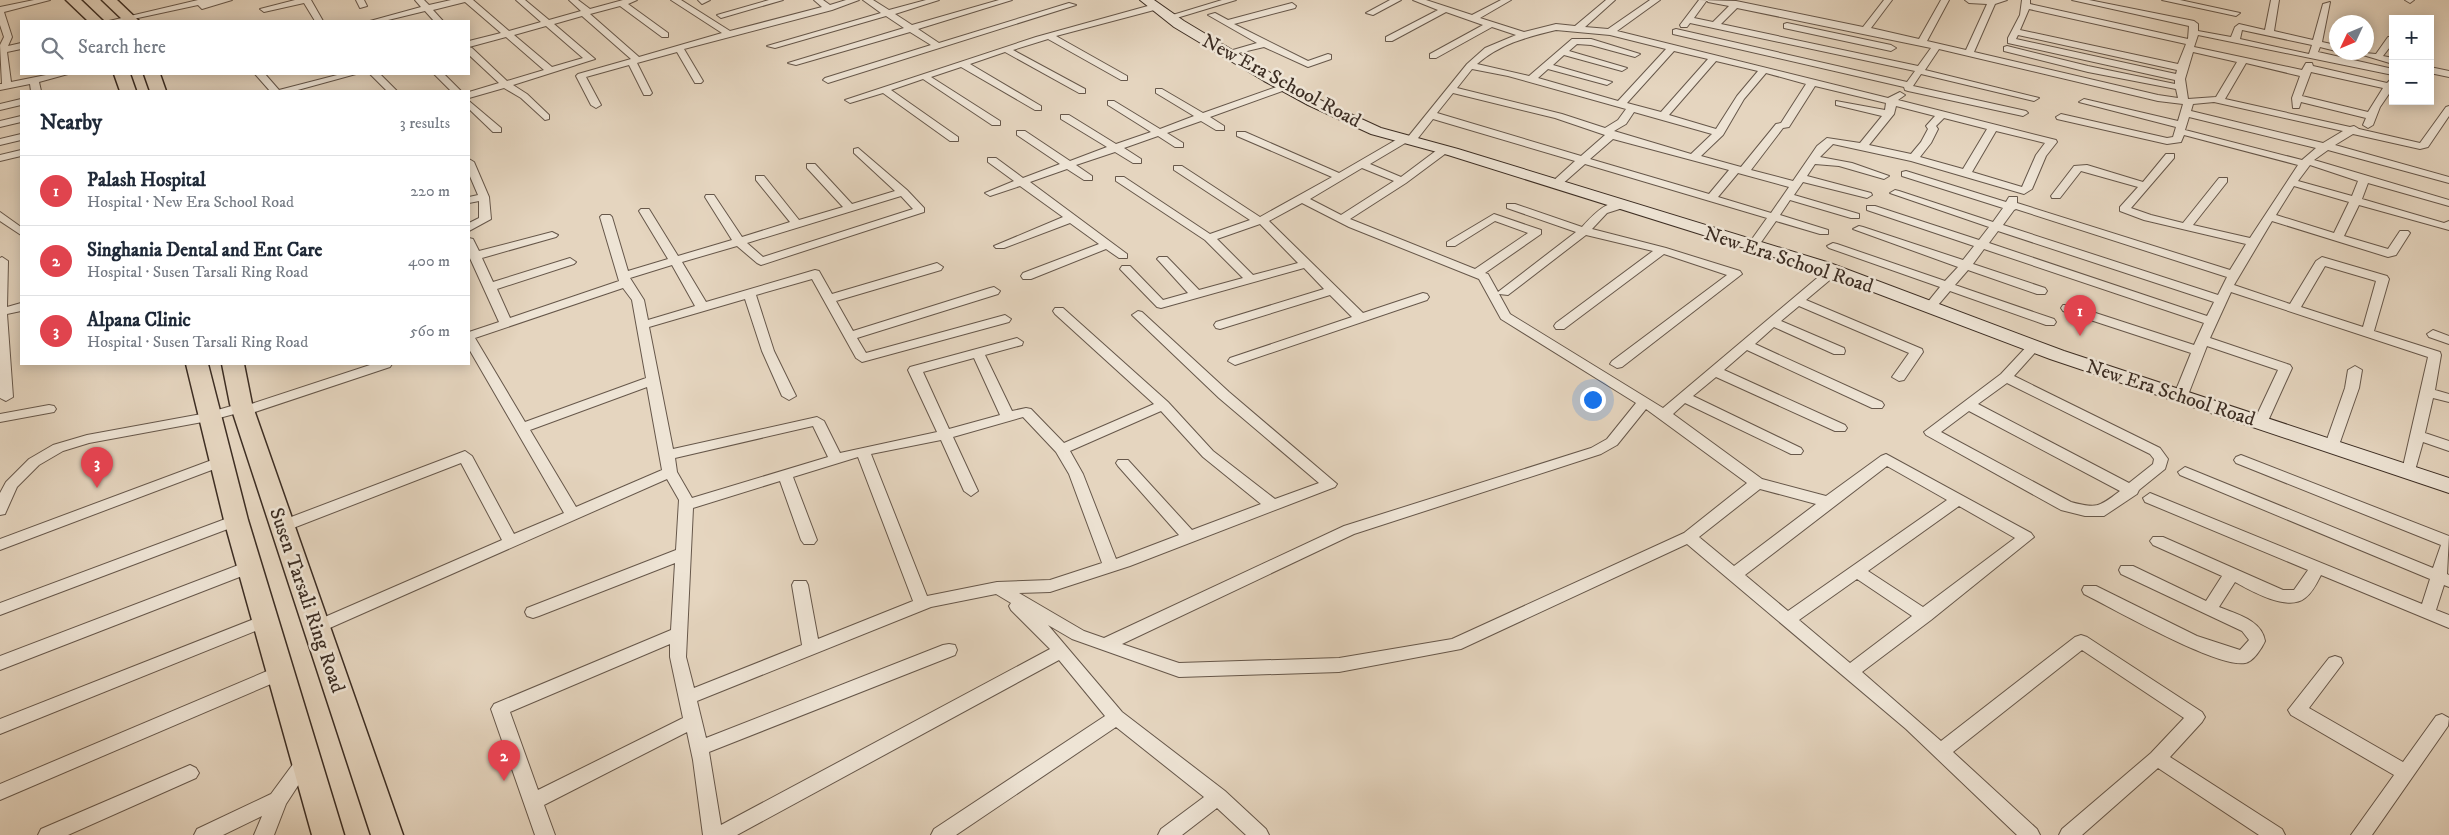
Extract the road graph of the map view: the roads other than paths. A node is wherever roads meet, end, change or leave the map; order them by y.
1 (46, 0) edge
2 (74, 0) edge
3 (109, 0) edge
4 (210, 0) edge
5 (228, 0) edge
6 (306, 0) edge
7 (419, 0) edge
8 (462, 0) edge
9 (468, 0) edge
10 (520, 0) edge
11 (573, 0) edge
12 (779, 0) edge
13 (818, 0) edge
14 (855, 0) edge
15 (867, 0) edge
16 (935, 0) edge
17 (1008, 0) edge
18 (1063, 0) edge
19 (1232, 0) edge
20 (1397, 0) edge
21 (1417, 0) edge
22 (1507, 0) edge
23 (1611, 0) edge
24 (1656, 0) edge
25 (1703, 0) edge
26 (1711, 0) edge
27 (1888, 0) edge
28 (1945, 0) edge
29 (1969, 0) edge
30 (2003, 0) edge
31 (2036, 0) edge
32 (2076, 0) edge
33 (2166, 0) edge
34 (2275, 0) edge
35 (626, 1) edge
36 (679, 1) edge
37 (1432, 2) edge
38 (1992, 2) junction
39 (1150, 4) edge
40 (1736, 4) junction
41 (2326, 4) dead end
42 (1072, 5) junction
43 (1292, 6) dead end
44 (2025, 7) edge
45 (829, 8) junction
46 (264, 9) dead end
47 (426, 9) junction
48 (378, 10) dead end
49 (1082, 10) dead end
50 (1446, 10) junction
51 (0, 12) edge
52 (586, 13) junction
53 (889, 13) junction
54 (1370, 13) dead end
55 (2236, 13) dead end
56 (1212, 15) dead end
57 (1796, 15) junction
58 (720, 16) dead end
59 (1170, 17) junction
60 (1473, 18) junction
61 (95, 20) edge
62 (131, 20) edge
63 (318, 20) edge
64 (386, 20) edge
65 (438, 20) edge
66 (1690, 20) junction
67 (547, 22) junction
68 (1227, 23) junction
69 (1491, 24) junction
70 (1715, 25) junction
71 (1787, 26) junction
72 (2, 27) edge
73 (2017, 28) junction
74 (913, 29) junction
75 (1577, 29) junction
76 (1866, 30) junction
77 (1610, 32) junction
78 (1676, 32) junction
79 (2269, 32) junction
80 (508, 33) junction
81 (729, 34) junction
82 (664, 35) dead end
83 (1524, 35) junction
84 (1051, 37) junction
85 (1776, 38) junction
86 (1389, 39) dead end
87 (2235, 40) junction
88 (20, 41) edge
89 (2192, 41) junction
90 (1921, 42) junction
91 (2389, 42) edge
92 (2317, 43) junction
93 (470, 44) edge
94 (1265, 44) junction
95 (2009, 45) junction
96 (20, 46) edge
97 (772, 46) dead end
98 (938, 46) junction
99 (1937, 46) junction
100 (2329, 46) edge
101 (2, 48) edge
102 (679, 48) junction
103 (1668, 48) junction
104 (1891, 48) dead end
105 (1007, 50) junction
106 (470, 51) edge
107 (1562, 52) junction
108 (1765, 52) junction
109 (1229, 54) junction
110 (1635, 54) dead end
111 (1969, 54) junction
112 (2313, 55) junction
113 (1434, 56) dead end
114 (2374, 56) edge
115 (1328, 57) dead end
116 (2378, 57) junction
117 (1714, 59) junction
118 (2243, 60) junction
119 (2389, 60) edge
120 (635, 61) junction
121 (2001, 62) junction
122 (793, 63) dead end
123 (962, 63) junction
124 (2183, 64) junction
125 (2, 66) edge
126 (1470, 66) junction
127 (1546, 66) junction
128 (1622, 68) dead end
129 (1750, 68) junction
130 (1920, 70) junction
131 (551, 71) junction
132 (1763, 71) junction
133 (2307, 71) junction
134 (2389, 71) edge
135 (2434, 71) edge
136 (2449, 74) edge
137 (58, 75) edge
138 (122, 75) edge
139 (152, 75) edge
140 (261, 75) edge
141 (341, 75) edge
142 (376, 75) edge
143 (440, 75) edge
144 (924, 76) junction
145 (320, 77) edge
146 (1124, 78) dead end
147 (1531, 79) junction
148 (34, 80) junction
149 (698, 80) dead end
150 (828, 80) dead end
151 (1608, 82) dead end
152 (1812, 82) junction
153 (2179, 83) junction
154 (2389, 83) edge
155 (505, 84) junction
156 (4, 86) edge
157 (1909, 86) junction
158 (2389, 86) edge
159 (1286, 87) junction
160 (36, 90) edge
161 (128, 90) edge
162 (158, 90) edge
163 (275, 90) edge
164 (285, 90) edge
165 (331, 90) edge
166 (391, 90) edge
167 (455, 90) edge
168 (884, 90) junction
169 (1452, 90) junction
170 (1082, 91) dead end
171 (1159, 91) dead end
172 (648, 93) dead end
173 (470, 95) edge
174 (2034, 98) dead end
175 (2297, 98) junction
176 (850, 100) dead end
177 (1892, 100) junction
178 (2219, 100) junction
179 (2186, 101) junction
180 (20, 102) edge
181 (2084, 102) dead end
182 (1110, 103) dead end
183 (1839, 103) dead end
184 (470, 105) edge
185 (596, 105) dead end
186 (1620, 105) junction
187 (0, 107) edge
188 (1038, 108) dead end
189 (1632, 108) junction
190 (2449, 109) edge
191 (1943, 113) junction
192 (2024, 113) dead end
193 (2185, 113) junction
194 (1889, 114) junction
195 (1432, 115) junction
196 (1663, 116) junction
197 (2371, 116) junction
198 (545, 117) dead end
199 (1065, 117) dead end
200 (1202, 117) junction
201 (2061, 117) dead end
202 (2295, 117) junction
203 (20, 120) edge
204 (996, 123) dead end
205 (0, 124) edge
206 (1993, 127) junction
207 (1220, 128) dead end
208 (2180, 128) junction
209 (497, 130) dead end
210 (2359, 131) junction
211 (1021, 132) dead end
212 (1160, 132) junction
213 (1719, 133) junction
214 (1241, 134) dead end
215 (1608, 134) junction
216 (20, 137) edge
217 (954, 139) dead end
218 (1408, 139) junction
219 (0, 142) edge
220 (1179, 145) dead end
221 (1862, 147) junction
222 (2325, 147) junction
223 (1116, 148) junction
224 (1445, 149) junction
225 (858, 151) dead end
226 (20, 153) edge
227 (2170, 156) dead end
228 (1694, 157) junction
229 (0, 158) edge
230 (1913, 158) junction
231 (1582, 159) junction
232 (992, 160) dead end
233 (1137, 161) dead end
234 (1812, 161) junction
235 (2306, 163) junction
236 (470, 164) edge
237 (1361, 164) junction
238 (1068, 165) junction
239 (811, 166) dead end
240 (1178, 168) dead end
241 (1740, 170) junction
242 (1966, 173) junction
243 (1906, 174) dead end
244 (1884, 176) dead end
245 (1340, 177) junction
246 (760, 178) dead end
247 (1088, 178) dead end
248 (1120, 179) dead end
249 (2364, 179) junction
250 (2224, 180) dead end
251 (2449, 180) edge
252 (1021, 181) junction
253 (1402, 182) junction
254 (1798, 182) junction
255 (2291, 182) junction
256 (1556, 184) junction
257 (2145, 186) junction
258 (2017, 189) junction
259 (903, 192) junction
260 (990, 192) dead end
261 (1895, 193) dead end
262 (1867, 195) dead end
263 (710, 196) dead end
264 (1787, 196) junction
265 (2056, 196) dead end
266 (484, 197) junction
267 (1711, 198) junction
268 (1302, 199) junction
269 (470, 200) edge
270 (2356, 200) junction
271 (2449, 203) edge
272 (1622, 205) junction
273 (1511, 206) dead end
274 (2010, 207) junction
275 (850, 208) junction
276 (1871, 208) dead end
277 (645, 211) dead end
278 (0, 215) edge
279 (1855, 216) dead end
280 (2269, 216) junction
281 (606, 217) dead end
282 (1072, 218) junction
283 (1772, 218) junction
284 (1342, 219) junction
285 (1261, 220) junction
286 (796, 224) junction
287 (2449, 224) edge
288 (1996, 226) junction
289 (2186, 226) junction
290 (470, 227) edge
291 (1859, 230) dead end
292 (20, 231) edge
293 (1584, 231) junction
294 (1824, 232) dead end
295 (2404, 233) dead end
296 (552, 235) dead end
297 (1209, 238) junction
298 (2337, 238) junction
299 (739, 241) junction
300 (2253, 242) junction
301 (470, 244) edge
302 (1108, 244) junction
303 (1450, 244) dead end
304 (1982, 245) junction
305 (1000, 246) dead end
306 (1753, 246) junction
307 (1833, 246) dead end
308 (1662, 250) junction
309 (475, 256) junction
310 (1123, 256) dead end
311 (1164, 259) dead end
312 (2, 260) dead end
313 (674, 261) junction
314 (570, 262) dead end
315 (1306, 264) junction
316 (1965, 266) junction
317 (937, 267) dead end
318 (1126, 269) dead end
319 (1833, 271) junction
320 (1476, 274) junction
321 (2233, 275) junction
322 (1027, 276) dead end
323 (624, 279) junction
324 (1252, 280) junction
325 (489, 287) junction
326 (1946, 287) junction
327 (2227, 287) junction
328 (1332, 290) junction
329 (994, 291) dead end
330 (2041, 291) dead end
331 (1504, 292) dead end
332 (750, 294) junction
333 (1197, 295) junction
334 (1423, 297) dead end
335 (829, 299) junction
336 (2222, 300) junction
337 (1798, 301) junction
338 (20, 307) edge
339 (703, 308) junction
340 (1929, 308) junction
341 (2067, 308) dead end
342 (2294, 308) junction
343 (1059, 311) dead end
344 (1, 312) edge
345 (1138, 315) dead end
346 (1360, 318) junction
347 (1005, 319) dead end
348 (2211, 321) junction
349 (1773, 322) junction
350 (2050, 322) dead end
351 (506, 323) junction
352 (643, 325) junction
353 (1220, 325) dead end
354 (1560, 326) dead end
355 (2368, 332) junction
356 (2434, 334) dead end
357 (850, 336) junction
358 (470, 337) edge
359 (470, 339) edge
360 (2449, 340) edge
361 (1018, 342) dead end
362 (1747, 344) junction
363 (2201, 346) junction
364 (2034, 347) junction
365 (1839, 352) dead end
366 (978, 353) junction
367 (1235, 361) dead end
368 (1617, 364) dead end
369 (197, 365) edge
370 (232, 365) edge
371 (382, 365) edge
372 (2355, 370) dead end
373 (1715, 371) junction
374 (1899, 377) dead end
375 (2006, 378) junction
376 (654, 380) junction
377 (2428, 392) junction
378 (2182, 395) junction
379 (789, 396) dead end
380 (6, 397) dead end
381 (1684, 398) junction
382 (2449, 398) edge
383 (1644, 402) junction
384 (1163, 405) junction
385 (1876, 405) dead end
386 (1970, 405) junction
387 (49, 409) dead end
388 (243, 409) junction
389 (1664, 414) junction
390 (208, 417) junction
391 (1008, 417) junction
392 (0, 418) edge
393 (2261, 421) junction
394 (522, 428) junction
395 (1840, 428) dead end
396 (945, 435) junction
397 (2418, 436) junction
398 (2332, 445) junction
399 (2449, 446) edge
400 (1062, 449) junction
401 (863, 451) junction
402 (1796, 451) dead end
403 (667, 455) junction
404 (836, 459) junction
405 (2241, 460) dead end
406 (220, 462) junction
407 (1123, 463) dead end
408 (2409, 471) junction
409 (670, 472) junction
410 (2185, 472) dead end
411 (785, 474) junction
412 (1757, 483) junction
413 (2449, 486) edge
414 (5, 487) edge
415 (2132, 490) junction
416 (971, 491) dead end
417 (2150, 498) dead end
418 (1957, 500) junction
419 (1828, 502) junction
420 (686, 505) junction
421 (1272, 506) junction
422 (0, 510) edge
423 (573, 514) junction
424 (236, 520) junction
425 (283, 526) junction
426 (1689, 537) junction
427 (1189, 538) junction
428 (809, 540) dead end
429 (2158, 541) dead end
430 (511, 542) junction
431 (2449, 543) edge
432 (0, 545) edge
433 (684, 552) junction
434 (1111, 566) junction
435 (249, 567) junction
436 (2317, 568) junction
437 (2127, 570) dead end
438 (1858, 572) junction
439 (2232, 574) junction
440 (1734, 575) junction
441 (2443, 579) edge
442 (800, 585) dead end
443 (997, 588) junction
444 (2090, 590) dead end
445 (922, 604) junction
446 (2210, 608) junction
447 (0, 609) edge
448 (533, 612) dead end
449 (2427, 613) junction
450 (1925, 616) junction
451 (264, 620) junction
452 (1788, 620) junction
453 (2449, 622) edge
454 (317, 627) junction
455 (680, 633) junction
456 (1106, 644) junction
457 (811, 648) junction
458 (950, 650) dead end
459 (1061, 650) junction
460 (0, 663) edge
461 (2335, 663) dead end
462 (1850, 672) junction
463 (279, 673) junction
464 (688, 697) junction
465 (1116, 717) junction
466 (693, 721) junction
467 (2442, 721) dead end
468 (0, 726) edge
469 (699, 748) junction
470 (1941, 751) junction
471 (2157, 758) junction
472 (305, 761) junction
473 (2405, 772) junction
474 (190, 773) dead end
475 (0, 792) edge
476 (1218, 797) junction
477 (278, 800) junction
478 (533, 802) junction
479 (48, 835) edge
480 (204, 835) edge
481 (264, 835) edge
482 (328, 835) edge
483 (387, 835) edge
484 (545, 835) edge
485 (713, 835) edge
486 (720, 835) edge
487 (941, 835) edge
488 (1168, 835) edge
489 (1259, 835) edge
490 (2030, 835) edge
491 (2069, 835) edge
492 (2275, 835) edge
493 (2361, 835) edge

1 - 51 street
2 - 61 main road
3 - 62 main road
4 - 62 street
5 - 62 street
6 - 46 street
6 - 63 street
7 - 47 street
8 - 47 street
9 - 80 street
10 - 67 street
11 - 52 street
12 - 58 street
13 - 45 street
14 - 45 street
15 - 53 street
16 - 53 street
17 - 74 street
18 - 42 street
19 - 59 street
20 - 54 street
21 - 37 street
22 - 60 street
23 - 75 street
24 - 77 street
25 - 66 street
26 - 40 street
27 - 76 street
28 - 90 street
29 - 38 street
30 - 38 street
31 - 89 street
32 - 89 street
33 - 55 street
34 - 79 street
35 - 52 street
35 - 82 street
36 - 81 street
37 - 50 street
38 - 111 street
39 - 59 street, New Era School Road
39 - 84 street
40 - 57 street
40 - 70 street
41 - 92 street
42 - 49 street
42 - 98 street
43 - 68 street
44 - 73 street
44 - 89 street
45 - 81 street
47 - 64 street
47 - 65 street
48 - 64 street
50 - 60 street
50 - 86 street
51 - 72 street
52 - 67 street
52 - 120 street
53 - 74 street
53 - 97 street
56 - 68 street
57 - 71 street
57 - 76 street
59 - 109 street, New Era School Road
60 - 69 street
66 - 70 street
66 - 78 street
67 - 80 street
67 - 131 street
68 - 94 street
69 - 83 street
69 - 113 street
70 - 85 street
71 - 85 street
71 - 104 street
72 - 101 street
73 - 95 street
73 - 124 street
74 - 98 street
74 - 122 street
75 - 77 street
75 - 83 street
76 - 90 street
77 - 103 street
78 - 103 street
78 - 108 street
79 - 87 street
79 - 92 street
80 - 93 street
80 - 131 street
81 - 102 street
83 - 126 street
84 - 105 street
84 - 146 street
85 - 108 street
85 - 130 street
87 - 89 street
87 - 112 street
88 - 101 street
89 - 118 street
89 - 124 street
90 - 99 street
91 - 116 street
92 - 100 street
92 - 112 street
94 - 109 street
94 - 115 street
95 - 121 street
95 - 153 street
96 - 101 street
98 - 150 street
99 - 111 street
99 - 130 street
101 - 125 street
102 - 120 street
102 - 149 street
103 - 117 street
103 - 186 street
105 - 123 street
105 - 170 street
106 - 155 street
107 - 110 street
107 - 127 street
107 - 128 street
108 - 129 street
108 - 157 street
109 - 159 street, New Era School Road
111 - 121 street
112 - 133 street
112 - 134 street
114 - 116 street
116 - 119 street
117 - 129 street
117 - 196 street
118 - 133 street
118 - 178 street
120 - 172 street
120 - 185 street
121 - 179 street
123 - 144 street
123 - 188 street
124 - 153 street
125 - 156 street
126 - 147 street
126 - 169 street
127 - 147 street
127 - 151 street
129 - 132 street
130 - 157 street
130 - 174 street
131 - 155 street
132 - 152 street
132 - 213 street
133 - 154 street
133 - 175 street
135 - 136 street
137 - 148 street
138 - 161 main road
139 - 162 main road
140 - 163 street
141 - 145 street
142 - 166 street
143 - 167 street
144 - 168 street
144 - 204 street
145 - 164 street
145 - 165 street
147 - 186 street
148 - 156 street
148 - 160 street
152 - 177 street
152 - 241 street
153 - 179 street
155 - 173 street
155 - 198 street
157 - 177 street
157 - 192 street
158 - 197 street
159 - 200 street
159 - 218 street, New Era School Road
168 - 176 street
168 - 217 street
169 - 195 street
169 - 215 street
171 - 200 street
175 - 197 street
175 - 202 street
177 - 191 street
177 - 194 street
178 - 179 street
178 - 202 street
179 - 193 street
180 - 187 street
181 - 208 street
182 - 212 street
183 - 194 street
184 - 209 street
186 - 189 street
189 - 196 street
189 - 215 street
190 - 210 street
191 - 206 street
191 - 230 street
193 - 208 street
193 - 222 street
194 - 221 street
195 - 218 street
195 - 231 street
196 - 213 street
197 - 210 street
199 - 223 street
200 - 207 street
200 - 212 street
201 - 208 street
202 - 210 street
203 - 205 street
206 - 242 street
206 - 258 street
208 - 235 street
210 - 222 street
211 - 238 street
212 - 220 street
212 - 223 street
213 - 228 street
214 - 245 street
215 - 228 street
215 - 231 street
216 - 219 street
218 - 224 street, New Era School Road
218 - 237 street
221 - 230 street
221 - 234 street
222 - 235 street
222 - 251 street
223 - 233 street
223 - 238 street
224 - 253 street
224 - 256 street, New Era School Road
225 - 259 street
226 - 229 street
227 - 257 street
228 - 241 street
230 - 242 street
231 - 256 street
231 - 267 street
232 - 252 street
234 - 244 street
234 - 254 street
235 - 249 street
235 - 255 street
236 - 266 street
237 - 245 street
237 - 253 street
238 - 247 street
238 - 252 street
239 - 275 street
240 - 285 street
241 - 254 street
241 - 267 street
242 - 258 street
243 - 274 street
245 - 268 street
246 - 286 street
248 - 297 street
249 - 270 street
249 - 271 street
250 - 289 street
252 - 260 street
252 - 282 street
253 - 284 street
254 - 262 street
254 - 264 street
255 - 270 street
255 - 280 street
256 - 272 street, New Era School Road
257 - 265 street
257 - 289 street
258 - 274 street
259 - 275 street
259 - 299 street
261 - 288 street
263 - 299 street
264 - 279 street
264 - 283 street
266 - 269 street
266 - 290 street
267 - 283 street
268 - 284 street
268 - 285 street
270 - 287 street
270 - 298 street
272 - 293 street
272 - 306 street, New Era School Road
273 - 293 street
274 - 288 street
274 - 321 street
275 - 286 street
276 - 304 street
277 - 313 street
278 - 292 street
280 - 298 street
280 - 300 street
281 - 323 street
282 - 302 street
282 - 305 street
283 - 294 street
283 - 306 street
284 - 320 street
285 - 297 street
285 - 315 street
286 - 299 street
288 - 304 street
288 - 336 street
289 - 300 street
291 - 316 street
293 - 308 street
293 - 331 street
295 - 298 street
296 - 309 street
297 - 324 street
299 - 313 street
300 - 321 street
301 - 309 street
302 - 310 street
302 - 322 street
303 - 320 street
304 - 316 street
304 - 348 street
306 - 319 street, New Era School Road
307 - 326 street
308 - 354 street
308 - 368 street
309 - 325 street
311 - 333 street
312 - 344 street
313 - 323 street
313 - 339 street
314 - 325 street
315 - 324 street
315 - 328 street
316 - 326 street
316 - 330 street
317 - 335 street
318 - 333 street
319 - 337 street
319 - 340 street, New Era School Road
320 - 383 street
321 - 327 street
323 - 351 street
323 - 352 street
324 - 333 street
325 - 351 street
326 - 340 street
326 - 350 street
327 - 336 street
327 - 342 street
328 - 346 street
328 - 353 street
329 - 357 street
332 - 335 street
332 - 339 street
332 - 379 street
334 - 346 street
335 - 357 street
336 - 348 street
337 - 349 street
337 - 374 street
338 - 344 street
339 - 352 street
340 - 364 street, New Era School Road
341 - 363 street
342 - 355 street
342 - 355 street
343 - 384 street
344 - 380 street
345 - 421 street
346 - 367 street
347 - 357 street
348 - 363 street
349 - 362 street
349 - 365 street
351 - 358 street
352 - 376 street
355 - 377 street
356 - 360 street
359 - 394 street
361 - 366 street
362 - 373 street
362 - 385 street
363 - 378 street
363 - 393 street
364 - 375 street
364 - 378 street, New Era School Road
366 - 391 street
366 - 396 street
369 - 390 main road
370 - 388 main road, Susen Tarsali Ring Road
371 - 388 street
372 - 398 street
373 - 381 street
373 - 395 street
375 - 386 street
375 - 415 street
376 - 394 street
376 - 403 street
377 - 382 street
377 - 397 street
378 - 393 street, New Era School Road
381 - 389 street
381 - 402 street
383 - 389 street
383 - 456 street
384 - 400 street
384 - 421 street
386 - 415 street
386 - 415 street
387 - 392 street
388 - 390 street
388 - 425 main road, Susen Tarsali Ring Road
389 - 412 street
390 - 406 main road
390 - 414 street
391 - 396 street
391 - 400 street
393 - 398 street, New Era School Road
394 - 423 street
396 - 401 street
396 - 416 street
397 - 399 street
397 - 408 street
398 - 408 street, New Era School Road
400 - 434 street
401 - 404 street
401 - 445 street
403 - 404 street
403 - 409 street
404 - 411 street
405 - 431 street
406 - 424 main road
406 - 432 street
407 - 427 street
408 - 413 street, New Era School Road
409 - 420 street
409 - 423 street
410 - 441 street
411 - 420 street
411 - 428 street
412 - 419 street
412 - 426 street
414 - 422 street
417 - 436 street
418 - 419 street
418 - 438 street
418 - 450 street
419 - 440 street
420 - 433 street
421 - 427 street
423 - 430 street
424 - 435 main road
424 - 447 street
425 - 430 street
425 - 454 main road, Susen Tarsali Ring Road
426 - 440 street
426 - 456 street
427 - 434 street
429 - 439 street
430 - 454 street
431 - 441 street
433 - 448 street
433 - 455 street
434 - 443 street
435 - 451 main road
435 - 460 street
436 - 439 street
436 - 449 street
437 - 446 street
438 - 450 street
438 - 452 street
439 - 446 street
440 - 452 street
441 - 449 street
442 - 457 street
443 - 445 street
443 - 456 street
443 - 459 street
444 - 446 street
445 - 457 street
449 - 453 street
450 - 462 street
451 - 463 main road
451 - 468 street
452 - 462 street
454 - 483 main road, Susen Tarsali Ring Road
455 - 464 street
455 - 478 street
457 - 464 street
458 - 469 street
459 - 465 street
459 - 486 street
461 - 473 street
462 - 470 street
463 - 472 main road
463 - 475 street
464 - 466 street
465 - 476 street
465 - 487 street
466 - 469 street
466 - 478 street
467 - 473 street
469 - 485 street
470 - 471 street
470 - 490 street
471 - 491 street
471 - 492 street
472 - 477 street
472 - 482 main road
473 - 493 street
474 - 479 street
476 - 488 street
476 - 489 street
477 - 480 street
477 - 481 street
478 - 484 street

